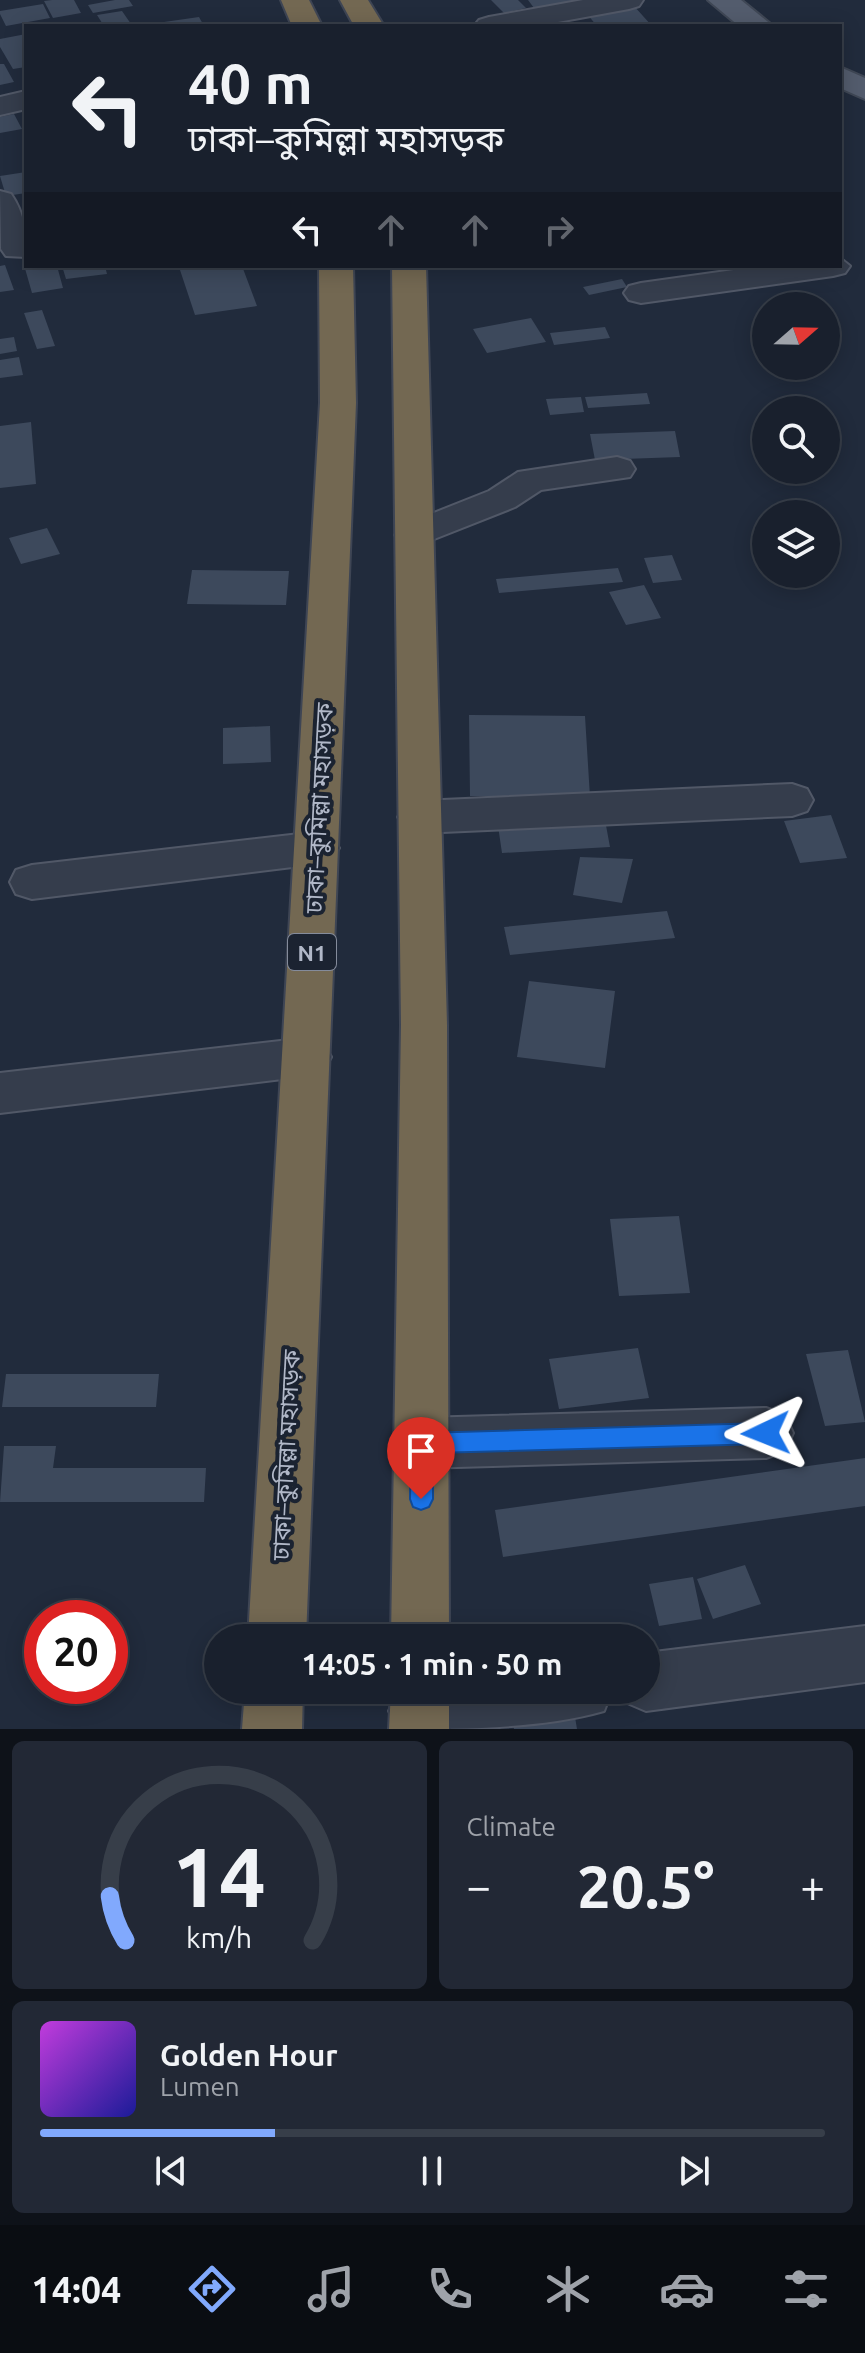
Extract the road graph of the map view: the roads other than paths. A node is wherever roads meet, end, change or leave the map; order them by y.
1 (295, 0) edge
2 (354, 0) edge
3 (629, 0) edge
4 (722, 0) edge
5 (306, 24) edge
6 (368, 24) edge
7 (500, 24) edge
8 (755, 24) edge
9 (842, 77) edge
10 (865, 90) edge
11 (24, 100) edge
12 (0, 106) edge
13 (0, 201) edge
14 (18, 249) dead end
15 (865, 262) edge
16 (842, 265) edge
17 (336, 268) edge
18 (409, 268) edge
19 (819, 268) edge
20 (641, 293) dead end
21 (617, 469) dead end
22 (414, 535) junction
23 (792, 800) dead end
24 (420, 817) junction
25 (317, 848) junction
26 (32, 882) dead end
27 (307, 1057) junction
28 (0, 1093) edge
29 (766, 1433) dead end
30 (422, 1443) junction
31 (278, 1624) edge
32 (420, 1624) edge
33 (865, 1654) edge
34 (660, 1680) edge
35 (273, 1704) edge
36 (468, 1704) edge
37 (419, 1710) edge
38 (272, 1729) edge

1 - 5 highway
2 - 6 highway
3 - 7 street
4 - 8 main road
9 - 10 main road
11 - 12 street
13 - 14 street
15 - 16 street
17 - 25 highway, ঢাকা–কুমিল্লা মহাসড়ক / N1
18 - 22 highway
19 - 20 street
21 - 22 street
22 - 24 highway
23 - 24 street
24 - 30 highway
25 - 26 street
25 - 27 highway, ঢাকা–কুমিল্লা মহাসড়ক / N1
27 - 28 street
27 - 31 highway, ঢাকা–কুমিল্লা মহাসড়ক / N1
29 - 30 street
30 - 32 highway
33 - 34 street
35 - 38 highway
36 - 37 street

